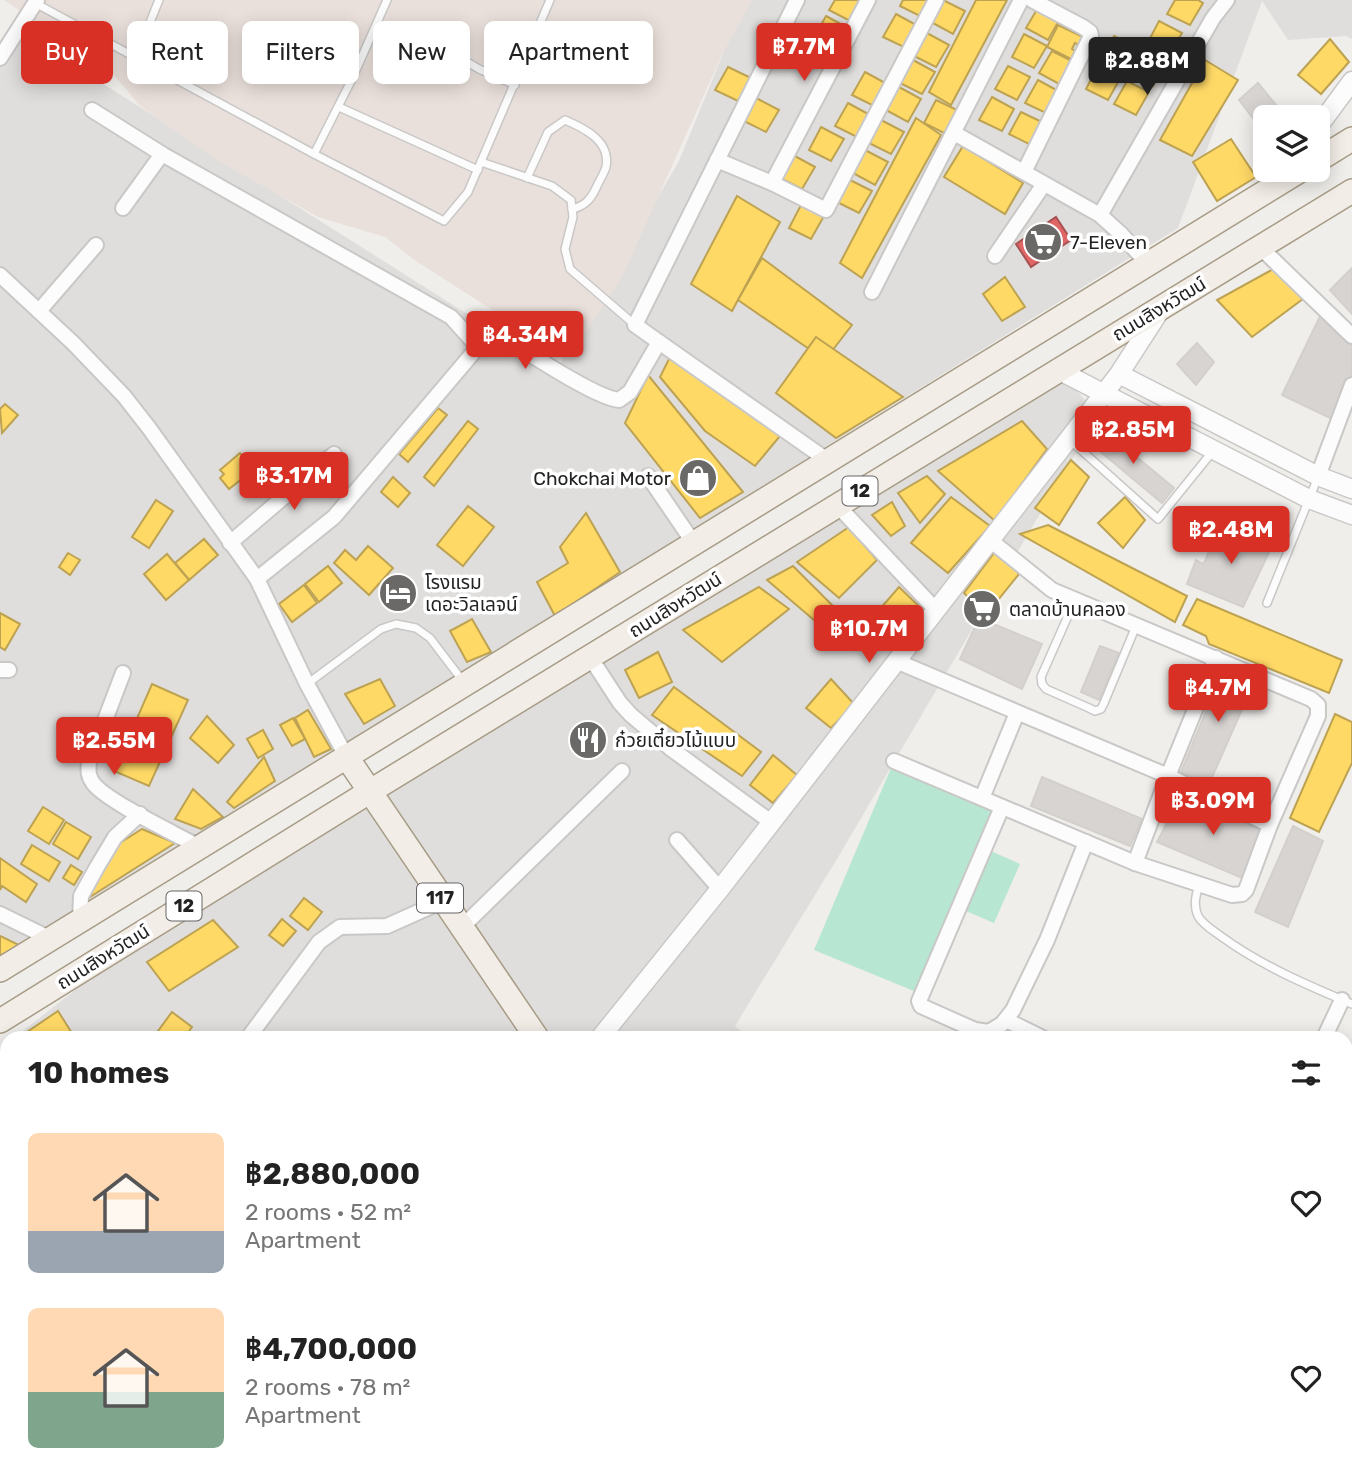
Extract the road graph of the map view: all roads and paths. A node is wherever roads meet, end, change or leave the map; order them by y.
1 (159, 0) edge
2 (387, 0) edge
3 (550, 0) edge
4 (797, 0) edge
5 (868, 0) edge
6 (936, 0) edge
7 (1021, 0) edge
8 (1032, 0) edge
9 (1227, 0) edge
10 (36, 2) edge
11 (151, 21) edge
12 (378, 21) edge
13 (373, 34) edge
14 (127, 52) edge
15 (0, 58) edge
16 (470, 63) edge
17 (359, 64) edge
18 (1352, 81) edge
19 (186, 84) edge
20 (350, 84) edge
21 (515, 85) junction
22 (339, 107) junction
23 (92, 110) dead end
24 (1330, 111) edge
25 (954, 133) junction
26 (1352, 139) edge
27 (314, 153) junction
28 (1330, 153) edge
29 (162, 154) junction
30 (717, 160) junction
31 (479, 167) junction
32 (1024, 172) junction
33 (527, 178) junction
34 (1275, 182) edge
35 (772, 183) junction
36 (1044, 184) junction
37 (1352, 191) edge
38 (123, 208) dead end
39 (572, 209) junction
40 (1100, 215) junction
41 (96, 245) dead end
42 (1260, 247) junction
43 (995, 256) dead end
44 (1148, 264) junction
45 (0, 275) edge
46 (872, 292) dead end
47 (1161, 309) junction
48 (39, 311) junction
49 (635, 325) junction
50 (1352, 336) edge
51 (659, 342) junction
52 (478, 347) junction
53 (1058, 370) junction
54 (1119, 374) junction
55 (1352, 385) edge
56 (1102, 395) junction
57 (1068, 439) junction
58 (1214, 451) junction
59 (334, 454) dead end
60 (827, 460) junction
61 (648, 476) dead end
62 (1318, 476) junction
63 (1352, 489) edge
64 (1309, 499) junction
65 (837, 505) junction
66 (1352, 515) edge
67 (990, 540) junction
68 (693, 542) junction
69 (230, 543) junction
70 (257, 579) junction
71 (1075, 600) junction
72 (1267, 603) dead end
73 (936, 610) junction
74 (1137, 626) junction
75 (590, 657) junction
76 (1216, 658) junction
77 (896, 661) junction
78 (122, 673) dead end
79 (464, 683) junction
80 (307, 684) junction
81 (1017, 713) junction
82 (346, 756) junction
83 (894, 761) dead end
84 (622, 771) dead end
85 (1168, 776) junction
86 (369, 792) junction
87 (982, 798) junction
88 (1002, 807) junction
89 (140, 814) junction
90 (771, 822) junction
91 (1270, 825) junction
92 (677, 840) dead end
93 (1086, 842) junction
94 (199, 847) junction
95 (1135, 863) junction
96 (1199, 884) junction
97 (720, 889) junction
98 (443, 901) junction
99 (0, 914) edge
100 (80, 921) junction
101 (461, 928) junction
102 (51, 939) junction
103 (0, 970) edge
104 (1347, 1002) edge
105 (1006, 1020) junction
106 (0, 1021) edge
107 (252, 1031) edge
108 (527, 1031) edge
109 (606, 1031) edge
110 (979, 1031) edge
111 (990, 1031) edge
112 (1029, 1031) edge
113 (1328, 1031) edge

1 - 11 lane
2 - 12 lane
3 - 21 lane
4 - 30 street
5 - 35 street
6 - 35 street
7 - 25 street
8 - 32 street
9 - 40 street
10 - 14 lane
10 - 15 street
13 - 17 lane
16 - 21 lane
18 - 24 street
19 - 27 lane
20 - 22 lane
21 - 31 lane
22 - 27 lane
22 - 31 lane
23 - 29 street
25 - 32 street
25 - 46 street
26 - 28 main road
27 - 31 lane
29 - 38 street
29 - 52 street
30 - 35 street
30 - 49 street
31 - 33 lane
32 - 36 street
33 - 39 lane
33 - 39 lane
34 - 44 main road, 12
36 - 40 street
36 - 43 street
37 - 42 main road, ถนนสิงหวัฒน์ / 12
39 - 49 lane
40 - 44 street
41 - 48 street
42 - 47 main road, ถนนสิงหวัฒน์ / 12
42 - 50 street
44 - 60 main road, 12
45 - 48 street
47 - 53 main road, ถนนสิงหวัฒน์ / 12
47 - 54 street
48 - 69 street
49 - 51 street
51 - 52 street
51 - 60 street
52 - 70 street
53 - 56 street
53 - 65 main road, ถนนสิงหวัฒน์ / 12
54 - 56 street
54 - 62 street
55 - 62 street
56 - 57 street
56 - 58 street
57 - 58 lane
57 - 67 street
58 - 64 street
59 - 69 street
60 - 68 main road, 12
61 - 68 street
62 - 63 street
62 - 64 lane
64 - 66 street
64 - 72 lane
65 - 73 street
65 - 75 main road, ถนนสิงหวัฒน์ / 12
67 - 71 street
67 - 73 street
68 - 79 main road, 12
69 - 70 street
70 - 80 street
71 - 74 street
71 - 74 lane
73 - 77 street
74 - 76 street
75 - 86 main road, ถนนสิงหวัฒน์ / 12
75 - 90 street
76 - 85 street
76 - 91 street
77 - 81 street
77 - 90 street
78 - 89 street
79 - 80 lane
79 - 82 main road, 12
80 - 82 street
81 - 85 street
81 - 87 street
82 - 86 main road, 117
82 - 94 main road, 12
83 - 87 street
84 - 101 street
85 - 91 street
85 - 95 street
86 - 98 main road, 117
86 - 106 main road, ถนนสิงหวัฒน์ / 12
87 - 88 street
88 - 93 street
88 - 110 street
89 - 94 street
89 - 100 street
90 - 97 street
91 - 96 street
92 - 97 street
93 - 95 street
93 - 105 street
94 - 100 main road, 12
95 - 96 street
96 - 104 lane
97 - 109 street
98 - 101 main road, 117
98 - 107 street
99 - 102 street
100 - 102 main road, 12
101 - 108 main road, 117
102 - 103 main road, 12
104 - 113 street
105 - 111 street
105 - 112 street

